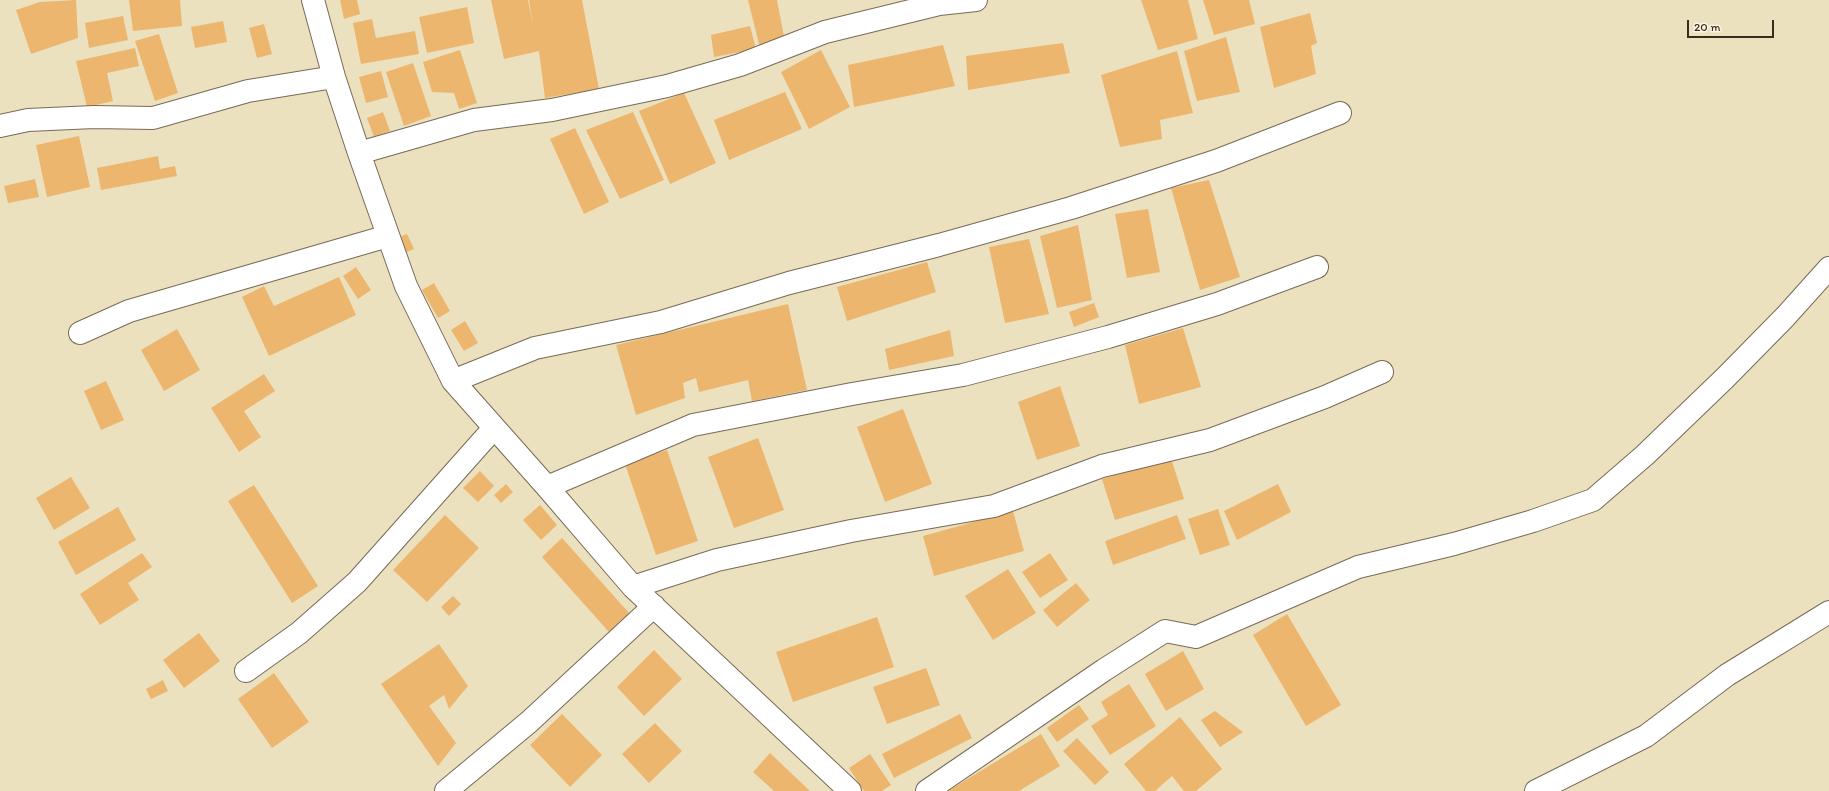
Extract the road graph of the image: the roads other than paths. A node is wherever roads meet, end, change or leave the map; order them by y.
1 (313, 0) edge
2 (976, 0) edge
3 (334, 77) junction
4 (1340, 113) dead end
5 (0, 126) edge
6 (359, 153) junction
7 (388, 236) junction
8 (1317, 267) dead end
9 (1829, 268) edge
10 (80, 333) dead end
11 (1382, 372) dead end
12 (453, 381) junction
13 (494, 428) junction
14 (547, 487) junction
15 (633, 587) junction
16 (654, 606) junction
17 (1829, 612) edge
18 (246, 672) dead end
19 (446, 791) edge
20 (850, 791) edge
21 (927, 791) edge
22 (1536, 791) edge

1 - 3 street
2 - 6 street
3 - 5 street
3 - 6 street
4 - 12 street
6 - 7 street
7 - 10 street
7 - 12 street
8 - 14 street
9 - 21 street
11 - 15 street
12 - 13 street
13 - 14 street
13 - 18 street
14 - 15 street
15 - 16 street
16 - 19 street
16 - 20 street
17 - 22 street

